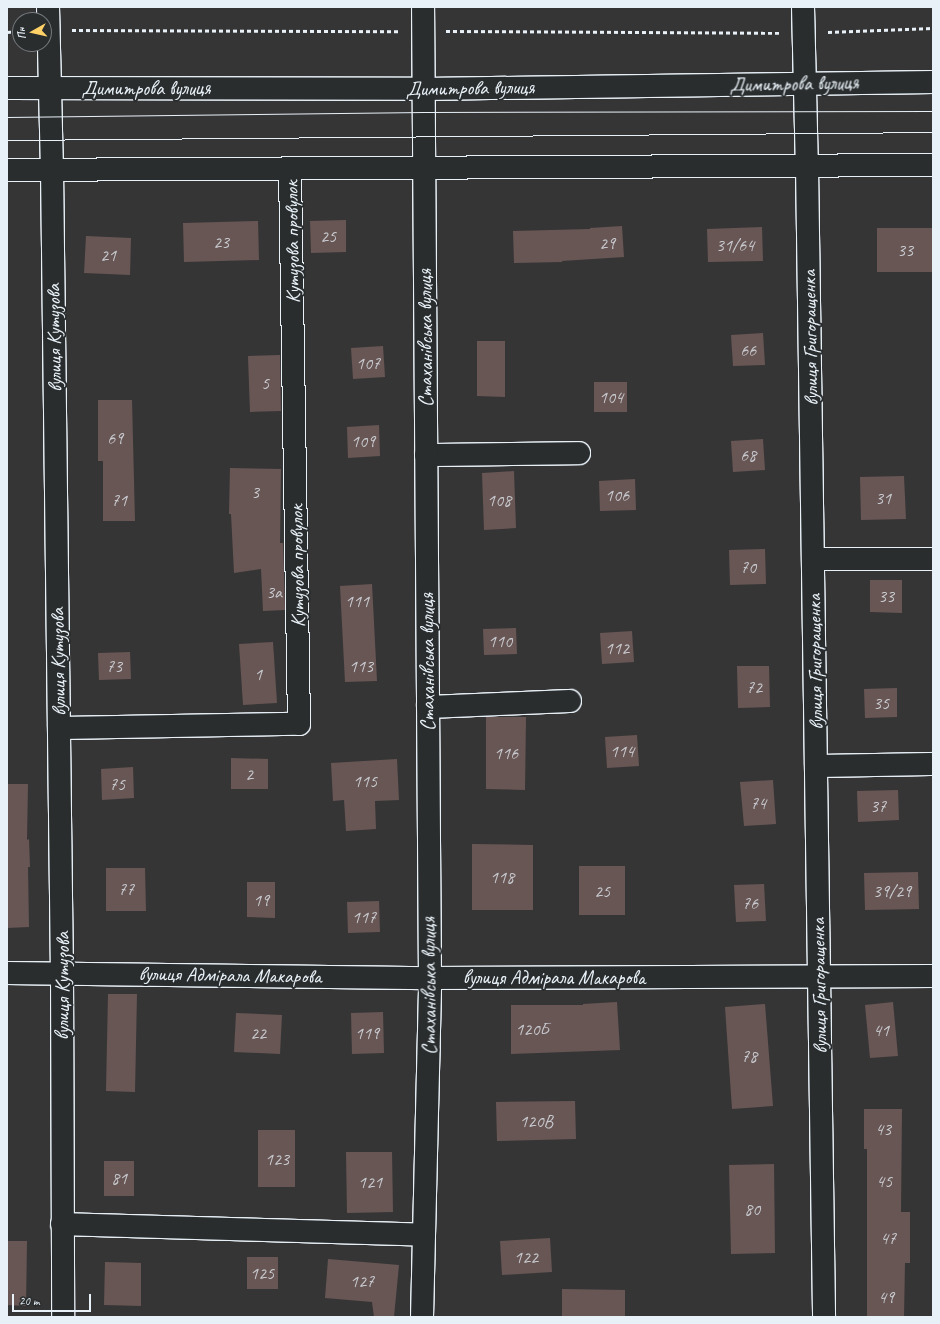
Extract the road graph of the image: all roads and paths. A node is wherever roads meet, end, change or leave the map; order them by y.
1 (424, 7) edge
2 (803, 7) edge
3 (933, 28) edge
4 (52, 30) edge
5 (424, 31) junction
6 (804, 33) junction
7 (48, 52) edge
8 (933, 82) edge
9 (805, 84) junction
10 (7, 88) edge
11 (48, 88) junction
12 (424, 89) junction
13 (933, 165) edge
14 (807, 166) junction
15 (290, 168) junction
16 (423, 168) junction
17 (52, 169) junction
18 (7, 170) edge
19 (579, 453) dead end
20 (426, 455) junction
21 (813, 559) junction
22 (933, 559) edge
23 (570, 701) dead end
24 (428, 707) junction
25 (59, 728) junction
26 (933, 764) edge
27 (816, 766) junction
28 (62, 972) junction
29 (7, 973) edge
30 (819, 976) junction
31 (933, 976) edge
32 (430, 978) junction
33 (62, 1224) junction
34 (424, 1235) junction
35 (63, 1317) edge
36 (422, 1317) edge
37 (824, 1317) edge

1 - 5 street, Стаханівська вулиця
2 - 6 street, вулиця Григоращенка
3 - 6 path
4 - 5 path
5 - 6 path
5 - 12 street, Стаханівська вулиця
6 - 9 street, вулиця Григоращенка
7 - 11 street, вулиця Кутузова
8 - 9 street, Димитрова вулиця
9 - 12 street, Димитрова вулиця
9 - 14 street, вулиця Григоращенка
10 - 11 street, Димитрова вулиця
11 - 12 street, Димитрова вулиця
11 - 17 street, вулиця Кутузова
12 - 16 street, Стаханівська вулиця
13 - 14 street
14 - 16 street
14 - 21 street, вулиця Григоращенка
15 - 16 street
15 - 17 street
15 - 25 street, Кутузова провулок
16 - 20 street, Стаханівська вулиця
17 - 18 street
17 - 25 street, вулиця Кутузова
19 - 20 street
20 - 24 street, Стаханівська вулиця
21 - 22 street
21 - 27 street, вулиця Григоращенка
23 - 24 street
24 - 32 street, Стаханівська вулиця
25 - 28 street, вулиця Кутузова
26 - 27 street
27 - 30 street, вулиця Григоращенка
28 - 29 street, вулиця Адмірала Макарова
28 - 32 street, вулиця Адмірала Макарова
28 - 33 street, вулиця Кутузова
30 - 31 street, вулиця Адмірала Макарова
30 - 32 street, вулиця Адмірала Макарова
30 - 37 street, вулиця Григоращенка
32 - 34 street, Стаханівська вулиця
33 - 34 street
33 - 35 street, вулиця Кутузова
34 - 36 street, Стаханівська вулиця

